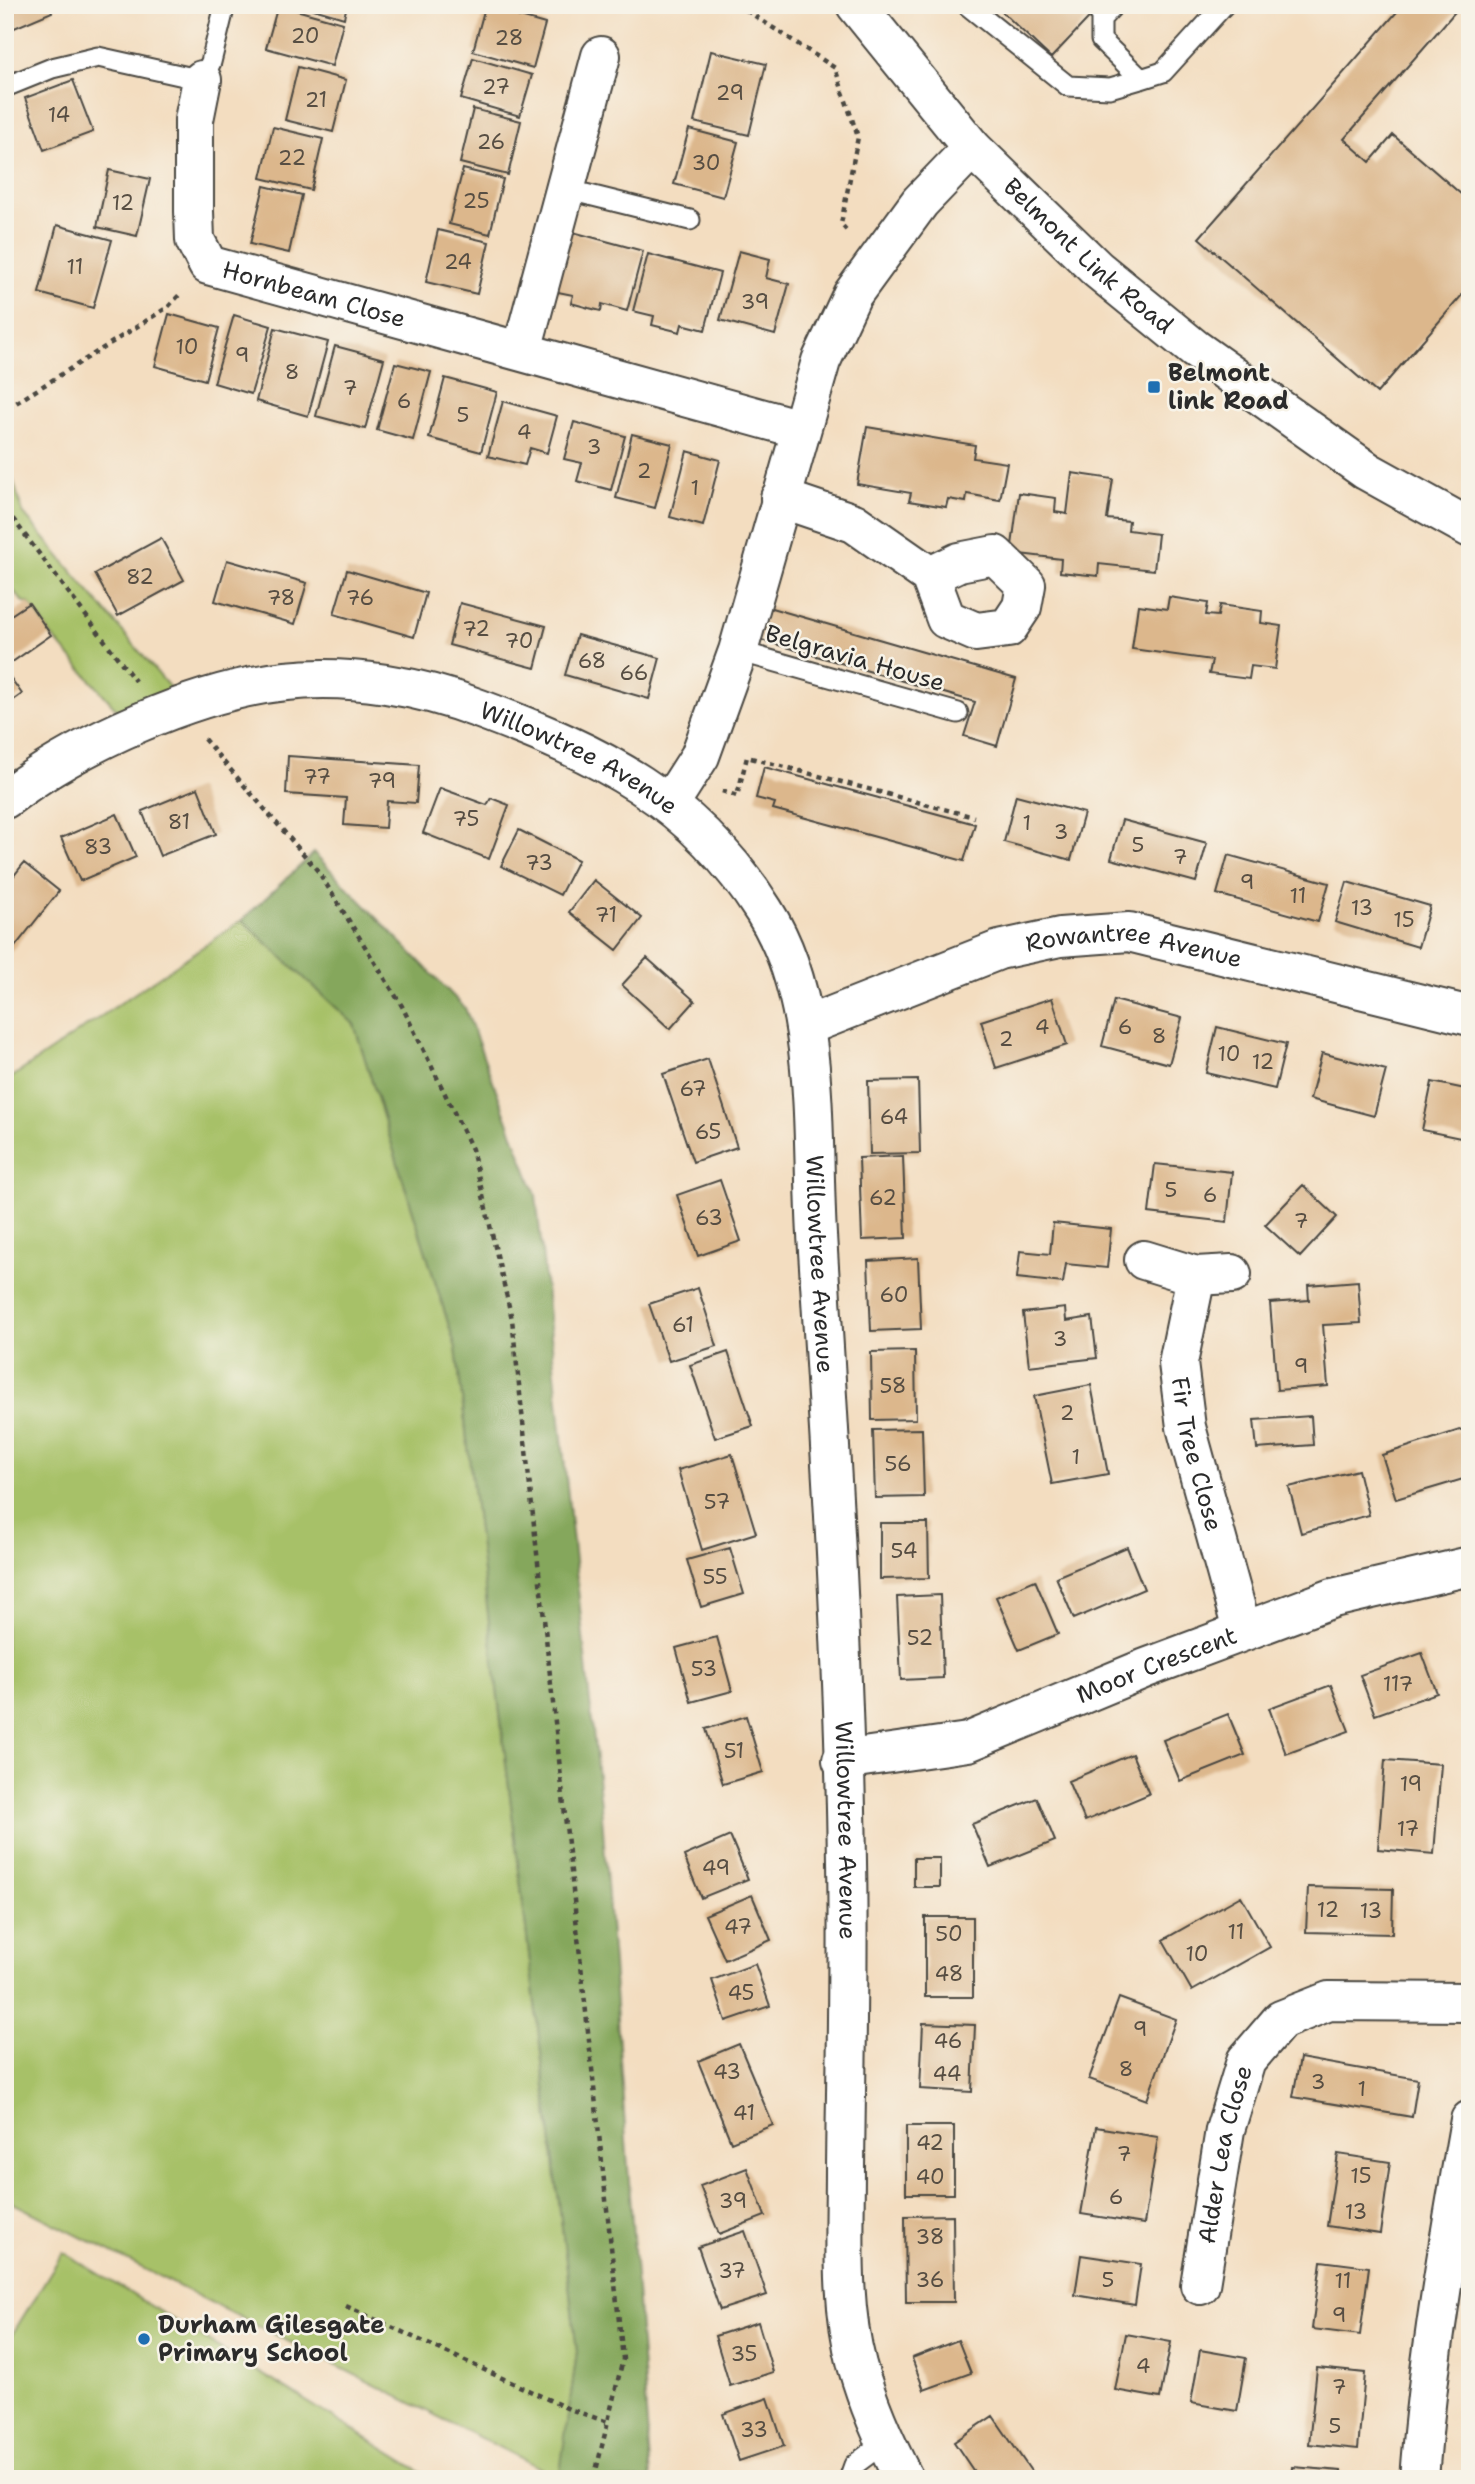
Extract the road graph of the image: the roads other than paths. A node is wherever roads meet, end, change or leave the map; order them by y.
1 (225, 5) edge
2 (856, 5) edge
3 (967, 5) edge
4 (1114, 5) edge
5 (1223, 5) edge
6 (601, 56) dead end
7 (202, 79) junction
8 (1141, 79) junction
9 (5, 87) edge
10 (972, 148) junction
11 (565, 189) junction
12 (690, 220) dead end
13 (522, 350) junction
14 (800, 429) junction
15 (780, 498) junction
16 (1470, 528) edge
17 (930, 576) dead end
18 (738, 650) junction
19 (958, 713) dead end
20 (5, 799) edge
21 (670, 803) junction
22 (1470, 1016) edge
23 (806, 1026) junction
24 (1144, 1260) dead end
25 (1470, 1566) edge
26 (1242, 1630) junction
27 (842, 1760) junction
28 (1470, 2002) edge
29 (1470, 2120) edge
30 (1456, 2282) edge
31 (1200, 2285) dead end
32 (885, 2442) junction
33 (849, 2479) edge
34 (904, 2479) edge
35 (1419, 2479) edge

1 - 7 lane, Hornbeam Close
2 - 10 street, Belmont Link Road
3 - 8 lane
4 - 8 lane
5 - 8 lane
6 - 11 street
7 - 9 lane
7 - 13 street, Hornbeam Close
10 - 14 street
10 - 16 street, Belmont Link Road
11 - 12 lane
11 - 13 street
13 - 14 street, Hornbeam Close
14 - 15 street
15 - 17 street
15 - 18 street
18 - 19 lane, Belgravia House
18 - 21 street
20 - 21 street, Willowtree Avenue
21 - 23 street, Willowtree Avenue
22 - 23 street, Rowantree Avenue
23 - 27 street, Willowtree Avenue
24 - 26 street, Fir Tree Close
25 - 26 street, Moor Crescent
26 - 27 street, Moor Crescent
27 - 32 street, Willowtree Avenue
28 - 31 street, Alder Lea Close
29 - 30 street
30 - 35 street
32 - 33 lane
32 - 34 street, Willowtree Avenue

